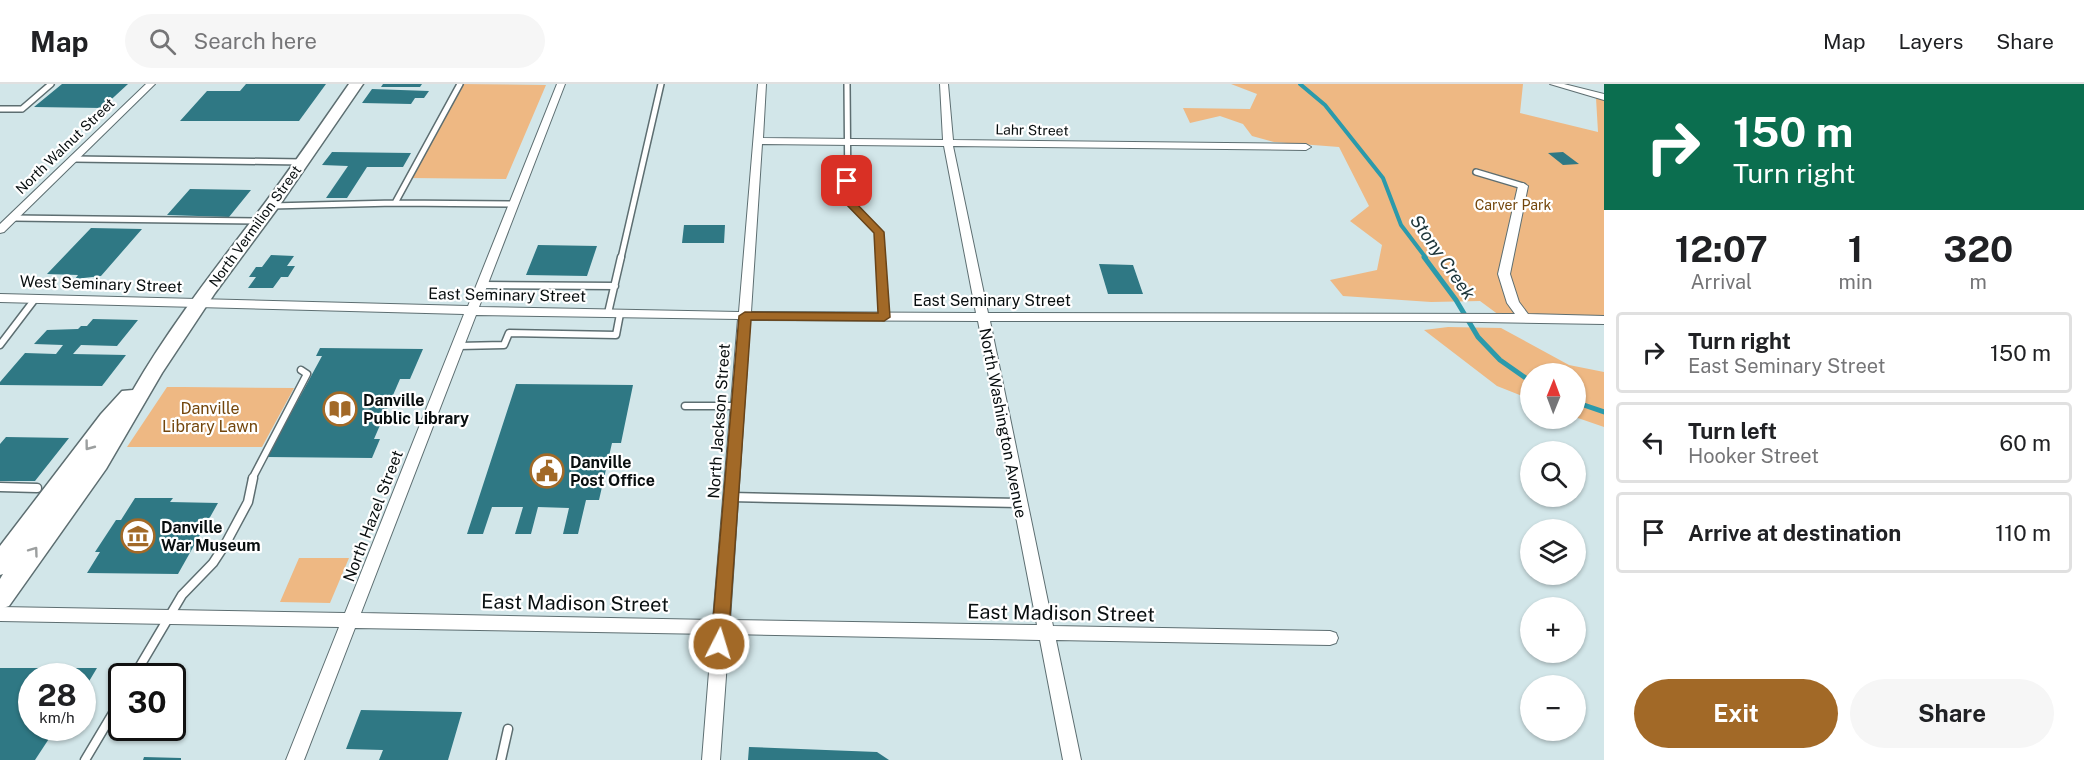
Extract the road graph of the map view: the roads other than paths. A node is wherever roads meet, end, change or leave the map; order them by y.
1 (51, 84) edge
2 (151, 84) edge
3 (356, 84) edge
4 (460, 84) edge
5 (561, 84) edge
6 (661, 84) edge
7 (762, 84) edge
8 (847, 84) edge
9 (944, 84) edge
10 (1554, 84) edge
11 (1604, 97) edge
12 (0, 108) edge
13 (758, 141) junction
14 (846, 142) junction
15 (948, 143) junction
16 (1306, 147) dead end
17 (74, 159) junction
18 (302, 162) junction
19 (1476, 172) dead end
20 (1522, 186) joint
21 (395, 203) junction
22 (514, 204) junction
23 (271, 206) junction
24 (13, 218) junction
25 (259, 221) junction
26 (0, 230) edge
27 (483, 285) junction
28 (615, 286) junction
29 (0, 298) edge
30 (35, 299) junction
31 (200, 303) junction
32 (472, 310) junction
33 (614, 313) junction
34 (745, 316) junction
35 (884, 317) junction
36 (982, 317) junction
37 (1524, 318) junction
38 (1604, 320) edge
39 (0, 345) edge
40 (458, 346) junction
41 (154, 370) junction
42 (301, 370) dead end
43 (685, 406) dead end
44 (738, 406) junction
45 (0, 487) edge
46 (37, 488) dead end
47 (731, 497) junction
48 (1019, 503) junction
49 (0, 565) edge
50 (0, 598) edge
51 (0, 614) edge
52 (169, 616) junction
53 (351, 620) junction
54 (721, 627) junction
55 (1047, 634) junction
56 (1330, 638) dead end
57 (142, 663) edge
58 (108, 721) edge
59 (508, 729) dead end
60 (85, 760) edge
61 (295, 760) edge
62 (501, 760) edge
63 (711, 760) edge
64 (1072, 760) edge

1 - 12 lane
2 - 17 street, North Walnut Street
3 - 18 main road, North Vermilion Street
4 - 21 lane
5 - 22 street, North Hazel Street
6 - 28 lane
7 - 13 street, North Jackson Street
8 - 14 lane
9 - 15 street, North Washington Avenue
10 - 11 street
13 - 14 street, Lahr Street
13 - 34 street, North Jackson Street
14 - 15 street, Lahr Street
14 - 35 lane
15 - 16 street, Lahr Street
15 - 36 street, North Washington Avenue
17 - 18 lane
17 - 24 street, North Walnut Street
18 - 23 main road, North Vermilion Street
19 - 20 lane
20 - 37 street
21 - 22 lane
21 - 23 lane
22 - 27 street, North Hazel Street
23 - 25 main road, North Vermilion Street
24 - 25 lane
24 - 26 street, North Walnut Street
25 - 31 main road, North Vermilion Street
27 - 28 lane
27 - 32 street, North Hazel Street
28 - 33 lane
29 - 30 street, West Seminary Street
30 - 31 street, West Seminary Street
30 - 39 lane
31 - 32 street, East Seminary Street
31 - 41 main road, North Vermilion Street
32 - 33 street, East Seminary Street
32 - 40 street, North Hazel Street
33 - 34 street, East Seminary Street
33 - 40 lane
34 - 35 street, East Seminary Street
34 - 44 street, North Jackson Street
35 - 36 street, East Seminary Street
36 - 37 street, East Seminary Street
36 - 48 street, North Washington Avenue
37 - 38 street, East Seminary Street
40 - 53 street, North Hazel Street
41 -> 49 main road, North Vermilion Street
50 -> 41 main road, North Vermilion Street
42 - 52 lane
43 - 44 lane
44 - 47 street, North Jackson Street
45 - 46 lane
47 - 48 lane
47 - 54 street, North Jackson Street
48 - 55 street, North Washington Avenue
51 - 52 street, East Madison Street
52 - 53 street, East Madison Street
52 - 57 lane
53 - 54 street, East Madison Street
53 - 61 street, North Hazel Street
54 - 55 street, East Madison Street
54 - 63 street, North Jackson Street
55 - 56 street, East Madison Street
55 - 64 street, North Washington Avenue
58 - 60 lane
59 - 62 lane

